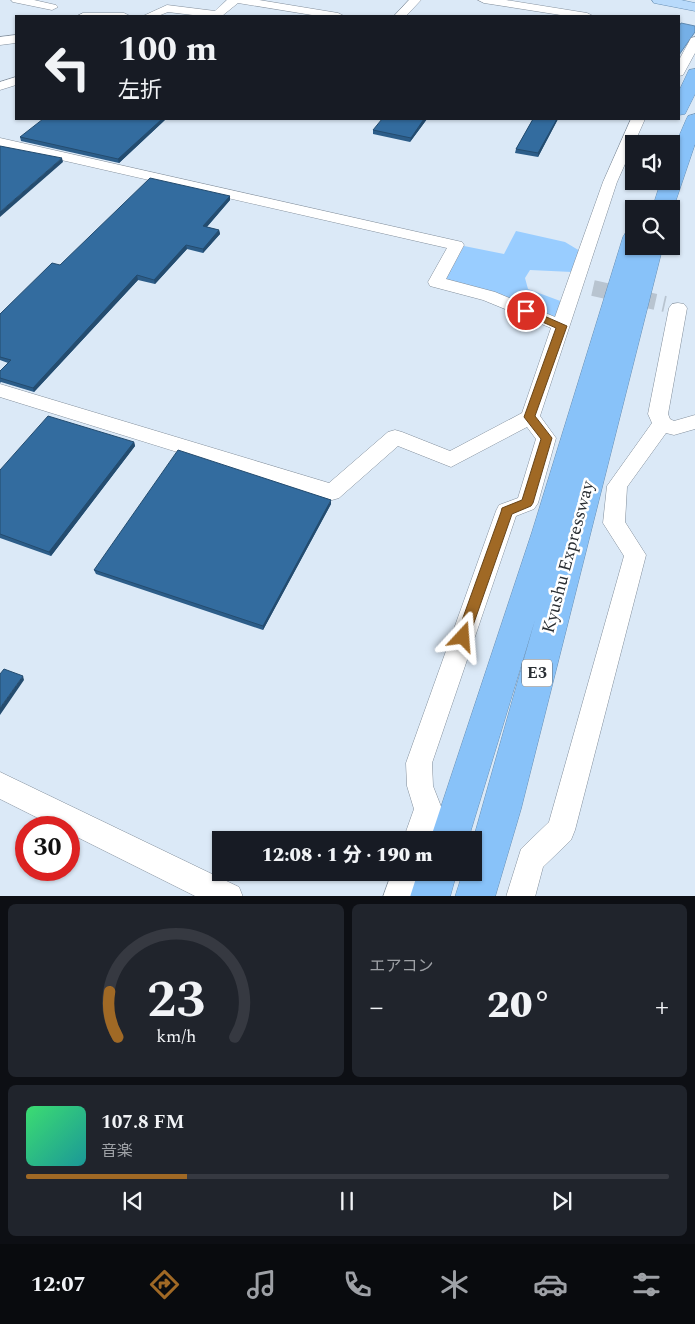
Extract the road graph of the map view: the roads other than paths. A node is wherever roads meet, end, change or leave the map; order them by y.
1 (17, 0) edge
2 (415, 0) edge
3 (484, 0) edge
4 (659, 0) edge
5 (52, 7) dead end
6 (695, 7) edge
7 (94, 15) edge
8 (114, 15) edge
9 (151, 15) edge
10 (214, 15) edge
11 (214, 15) edge
12 (332, 15) edge
13 (401, 15) edge
14 (581, 15) edge
15 (15, 39) edge
16 (692, 40) edge
17 (0, 41) edge
18 (680, 70) edge
19 (695, 74) edge
20 (15, 81) edge
21 (0, 86) edge
22 (680, 108) edge
23 (638, 120) edge
24 (695, 120) edge
25 (0, 142) edge
26 (680, 158) edge
27 (630, 255) edge
28 (649, 255) edge
29 (576, 284) junction
30 (593, 288) tunnel mouth
31 (680, 304) edge
32 (562, 326) junction
33 (0, 390) edge
34 (530, 417) junction
35 (695, 422) edge
36 (662, 424) junction
37 (588, 437) junction
38 (560, 534) junction
39 (0, 785) edge
40 (420, 831) edge
41 (452, 831) edge
42 (403, 881) edge
43 (435, 881) edge
44 (229, 896) edge
45 (397, 896) edge
46 (430, 896) edge
47 (475, 896) edge
48 (520, 896) edge

1 - 5 street
2 - 13 street
3 - 14 street
4 - 6 main road
7 - 8 street
9 - 10 street
11 - 12 street
15 - 17 street
16 - 18 street
19 - 22 highway
20 - 21 street
23 - 29 street
24 - 26 highway
25 - 32 street
27 - 37 highway, Kyushu Expressway / E3
28 - 37 highway, Kyushu Expressway / E3
29 - 30 street
29 - 32 street
31 - 36 street
32 - 34 street
33 - 34 street
34 - 40 street
35 - 36 street
36 - 48 street
37 - 38 highway, Kyushu Expressway / E3
38 - 41 highway, Kyushu Expressway / E3
38 - 47 highway, Kyushu Expressway / E3
39 - 44 street
42 - 45 street
43 - 46 highway

